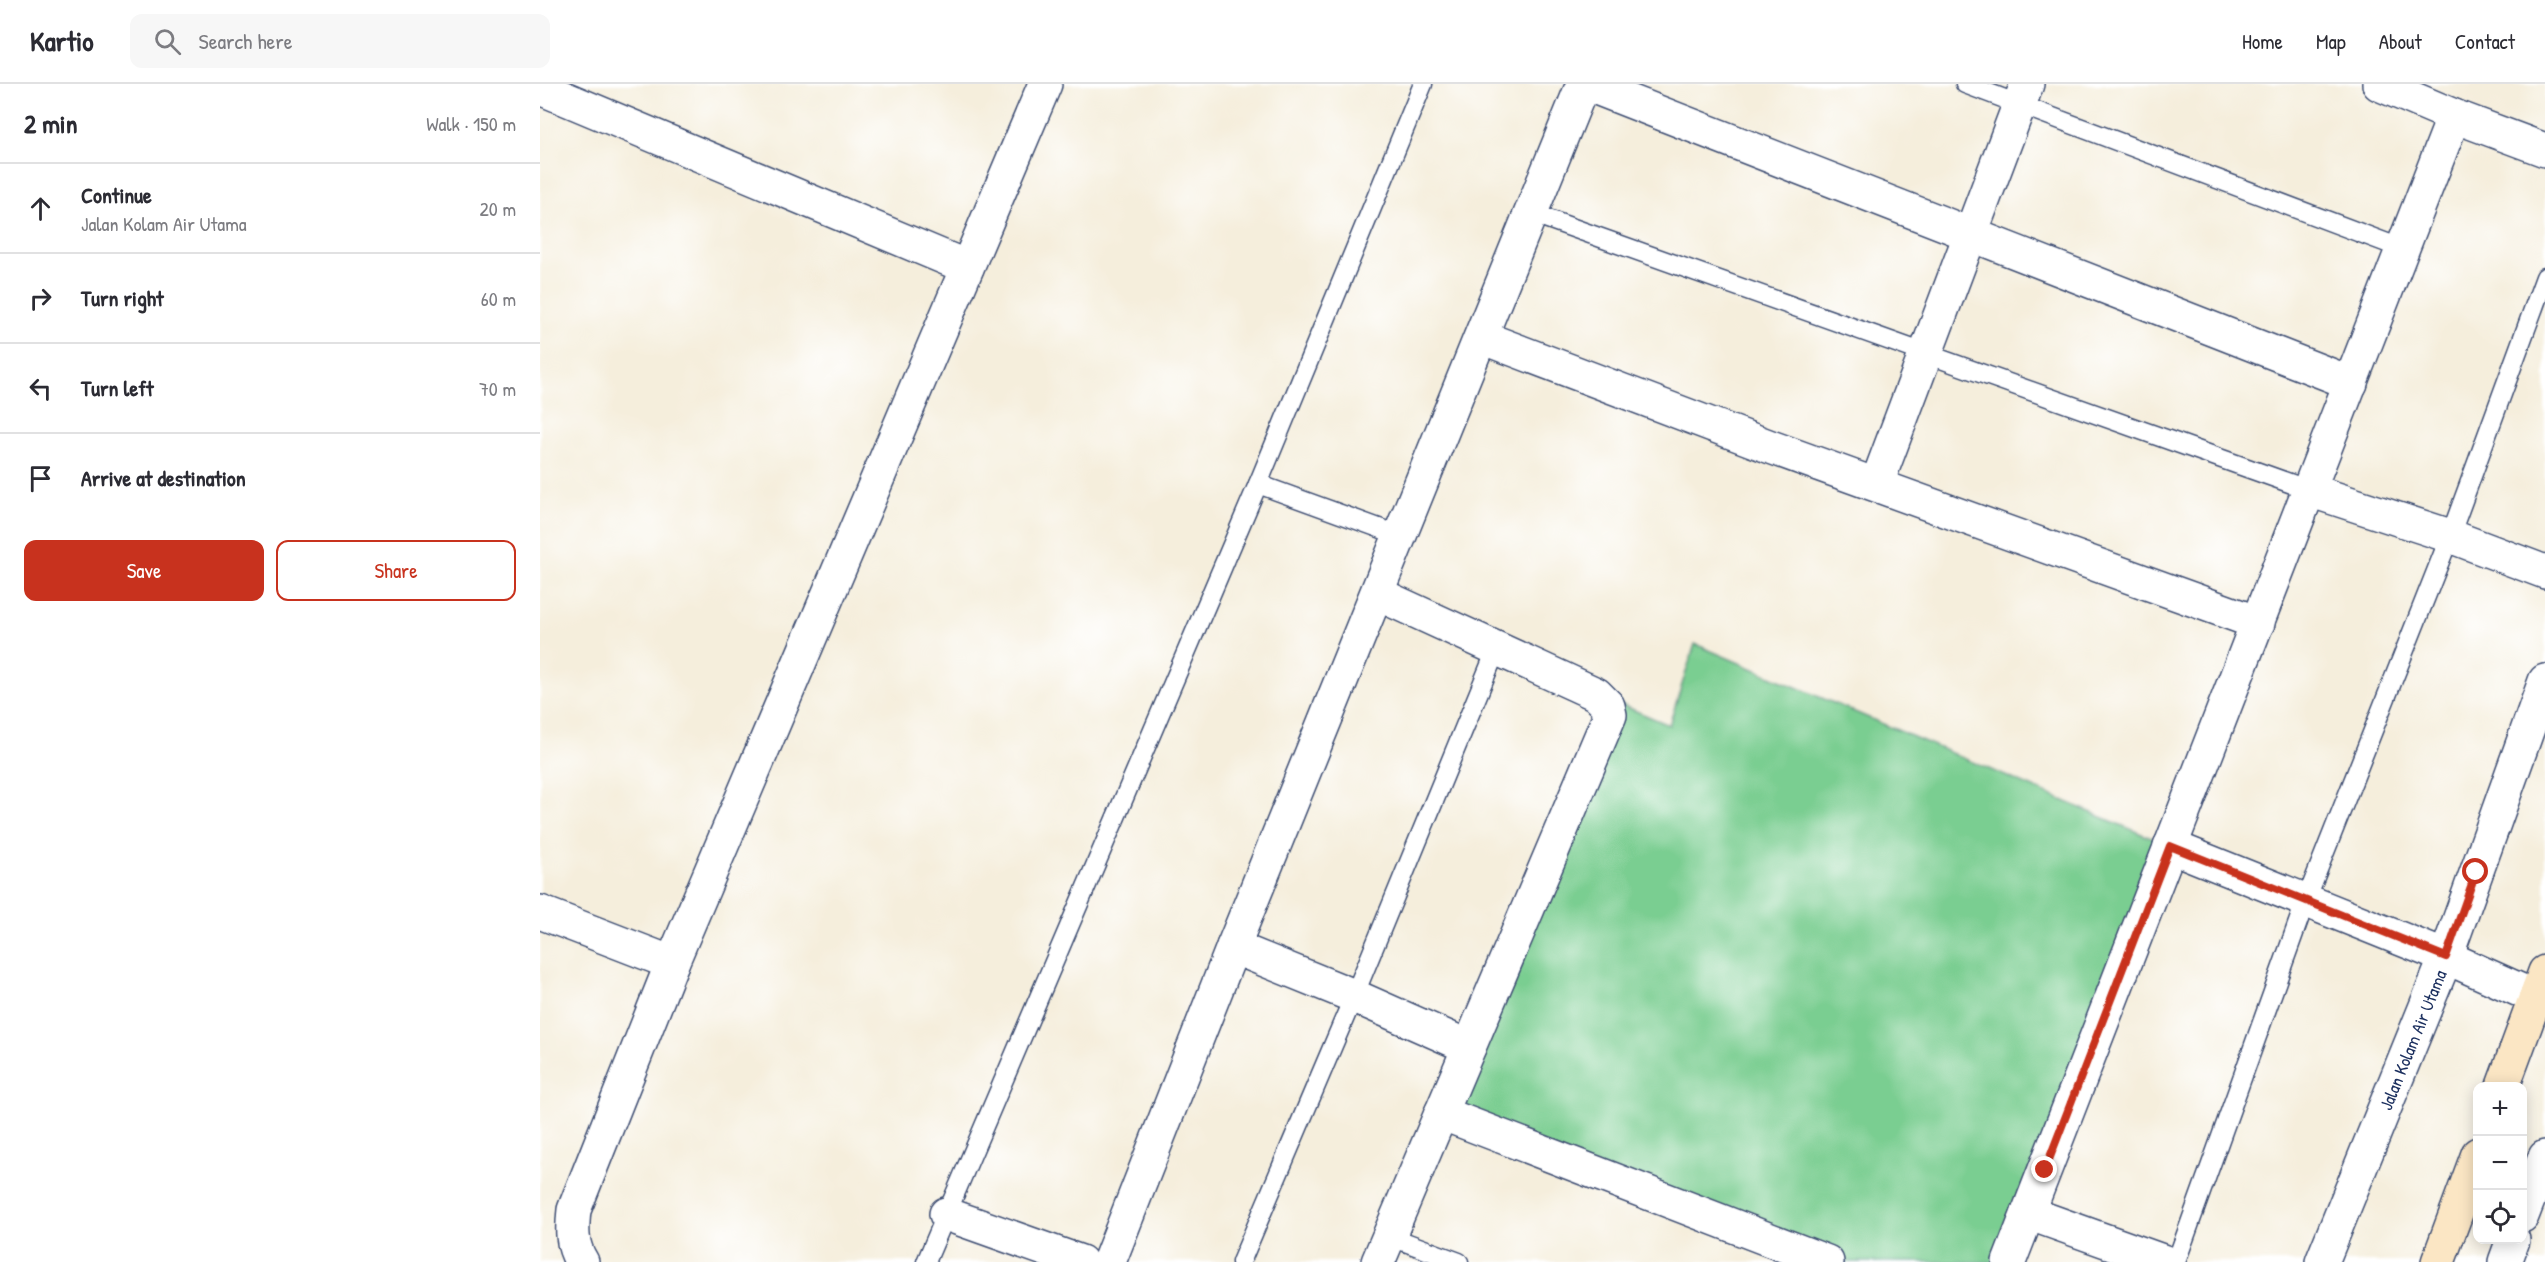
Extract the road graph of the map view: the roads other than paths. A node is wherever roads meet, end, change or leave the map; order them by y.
1 (1045, 84) edge
2 (1423, 84) edge
3 (1584, 84) edge
4 (1965, 84) edge
5 (2379, 84) edge
6 (540, 88) edge
7 (2023, 94) edge
8 (2454, 116) junction
9 (2545, 150) edge
10 (1531, 213) junction
11 (1971, 234) junction
12 (2403, 249) junction
13 (967, 267) junction
14 (2545, 277) edge
15 (1481, 337) junction
16 (1926, 354) junction
17 (2351, 382) junction
18 (1877, 483) junction
19 (1258, 484) junction
20 (2309, 490) junction
21 (1401, 536) junction
22 (2450, 536) junction
23 (2545, 572) edge
24 (1378, 594) junction
25 (2258, 623) junction
26 (1497, 648) junction
27 (2545, 681) edge
28 (2170, 846) junction
29 (2307, 900) junction
30 (540, 912) edge
31 (1233, 947) junction
32 (2446, 957) junction
33 (672, 963) junction
34 (2540, 985) edge
35 (1354, 996) junction
36 (1469, 1047) junction
37 (2504, 1082) edge
38 (1441, 1113) junction
39 (2545, 1157) edge
40 (2473, 1168) edge
41 (2527, 1205) edge
42 (2028, 1213) junction
43 (946, 1214) junction
44 (2511, 1244) edge
45 (1384, 1249) edge
46 (582, 1262) edge
47 (926, 1262) edge
48 (1082, 1262) edge
49 (1109, 1262) edge
50 (1241, 1262) edge
51 (1459, 1262) edge
52 (1827, 1262) edge
53 (2009, 1262) edge
54 (2165, 1262) edge
55 (2176, 1262) edge
56 (2322, 1262) edge
57 (2438, 1262) edge
58 (2505, 1262) edge

1 - 13 street
2 - 19 lane
3 - 10 street
3 - 11 street
4 - 7 lane
5 - 8 street
6 - 13 street
7 - 11 street
7 - 12 lane
8 - 9 street
8 - 12 street
10 - 15 street
10 - 16 lane
11 - 16 street
11 - 17 street
12 - 17 street
13 - 33 street
14 - 22 lane
15 - 18 street
15 - 21 street
16 - 18 street
16 - 20 lane
17 - 20 street
18 - 25 street
19 - 21 lane
19 - 43 lane
20 - 22 street
20 - 25 street
21 - 24 street
22 - 23 street
22 - 29 lane
24 - 26 street
24 - 31 street
25 - 28 street
26 - 35 lane
26 - 36 street
27 - 32 street, Jalan Kolam Air Utama
28 - 29 street
28 - 42 street
29 - 32 street
29 - 55 lane
30 - 33 street
31 - 35 street
31 - 49 street
32 - 34 street
32 - 56 street, Jalan Kolam Air Utama
33 - 46 street
34 - 37 main road
35 - 36 street
35 - 50 lane
36 - 38 street
38 - 45 street
38 - 52 street
39 - 41 street
40 - 57 main road
42 - 53 street
42 - 54 street
43 - 47 lane
43 - 48 street
44 - 58 street
45 - 51 lane

